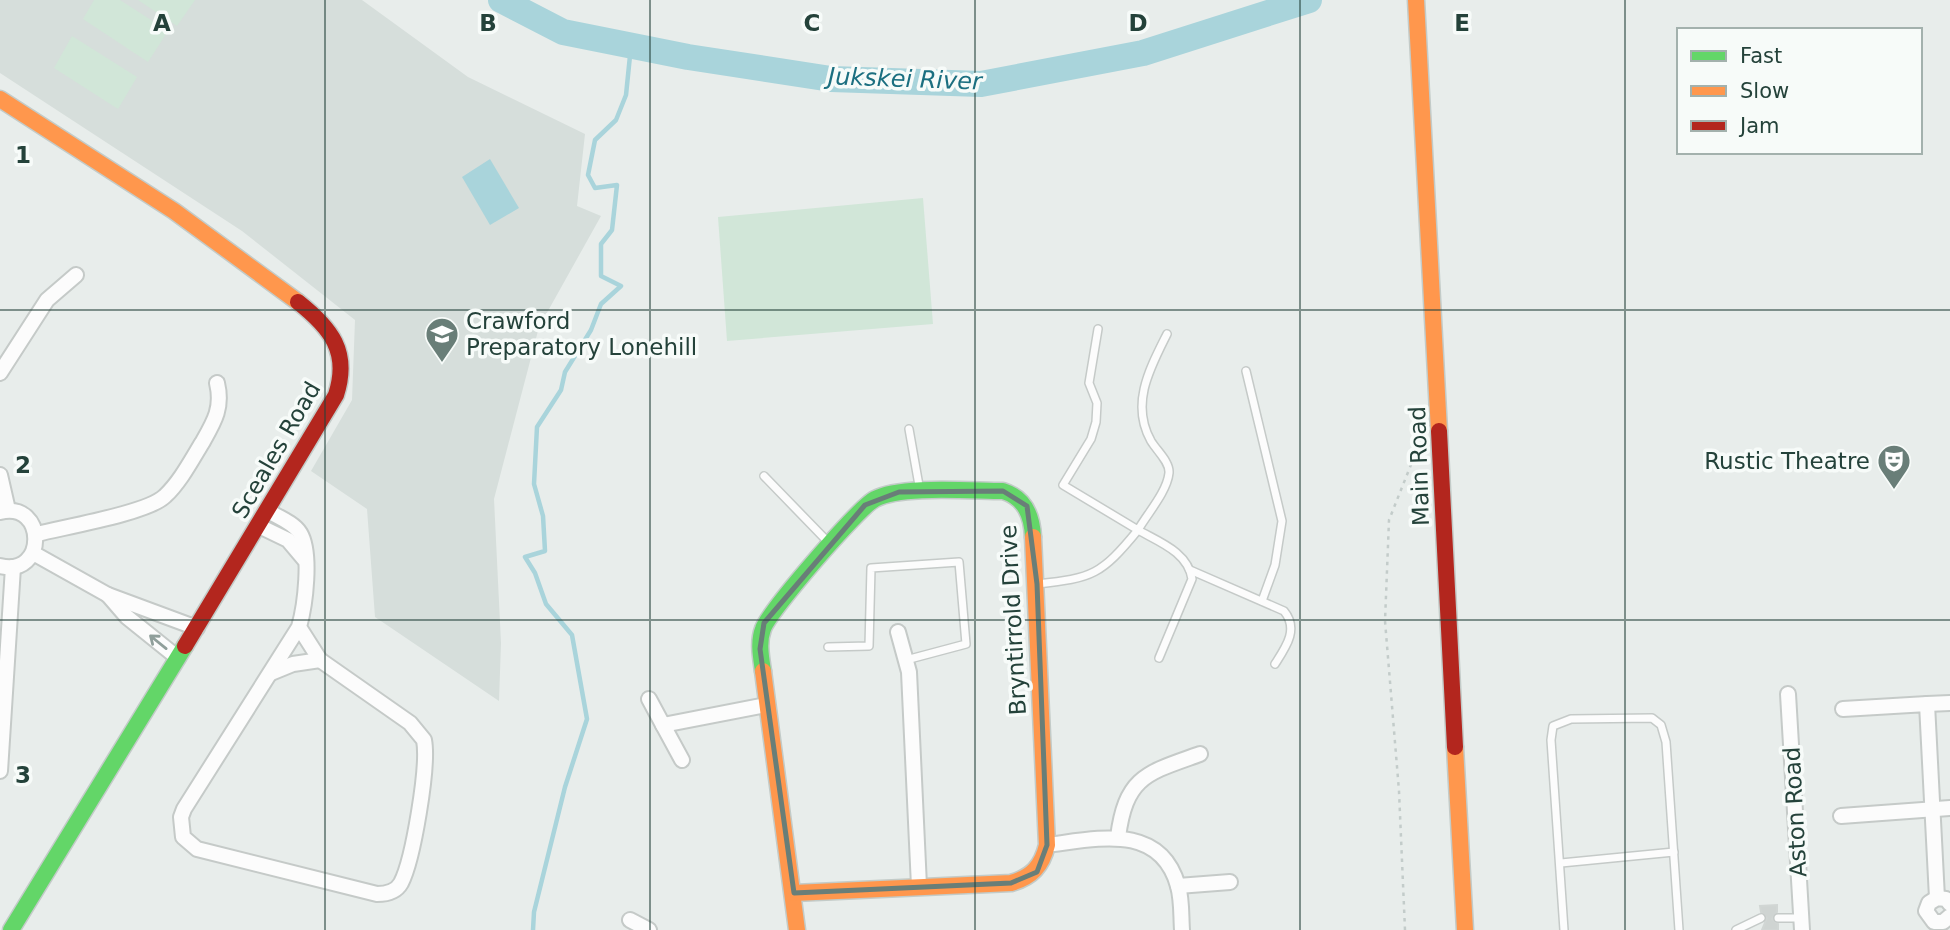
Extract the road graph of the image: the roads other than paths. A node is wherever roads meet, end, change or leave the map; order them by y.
1 (1416, 0) edge
2 (0, 99) edge
3 (76, 275) dead end
4 (1098, 330) dead end
5 (1167, 334) dead end
6 (1246, 371) dead end
7 (0, 373) edge
8 (217, 383) dead end
9 (909, 429) dead end
10 (0, 475) edge
11 (764, 476) dead end
12 (920, 492) junction
13 (4, 511) edge
14 (268, 511) junction
15 (259, 526) junction
16 (1138, 530) junction
17 (37, 534) junction
18 (830, 544) junction
19 (33, 553) junction
20 (304, 559) junction
21 (7, 566) edge
22 (1190, 570) junction
23 (1037, 584) junction
24 (108, 596) junction
25 (1262, 601) junction
26 (299, 627) junction
27 (197, 628) junction
28 (898, 632) dead end
29 (828, 647) dead end
30 (178, 658) junction
31 (1159, 658) dead end
32 (320, 660) junction
33 (906, 660) junction
34 (1275, 664) dead end
35 (271, 673) junction
36 (1788, 694) dead end
37 (649, 699) dead end
38 (1950, 703) edge
39 (1927, 704) junction
40 (766, 705) junction
41 (1843, 709) dead end
42 (663, 725) junction
43 (1199, 754) dead end
44 (682, 760) dead end
45 (0, 771) edge
46 (1950, 808) edge
47 (1930, 809) junction
48 (1841, 816) dead end
49 (1118, 837) junction
50 (1047, 845) junction
51 (1674, 852) junction
52 (1561, 863) junction
53 (1230, 882) dead end
54 (919, 886) junction
55 (1178, 886) junction
56 (794, 893) junction
57 (1943, 901) edge
58 (1761, 918) dead end
59 (1778, 918) dead end
60 (630, 920) dead end
61 (1945, 923) edge
62 (1802, 924) edge
63 (11, 930) edge
64 (649, 930) edge
65 (797, 930) edge
66 (1182, 930) edge
67 (1465, 930) edge
68 (1564, 930) edge
69 (1679, 930) edge
70 (1735, 930) edge

1 - 67 street, Main Road
2 - 14 street, Sceales Road
3 - 7 street
4 - 16 lane
5 - 16 lane
6 - 25 lane
8 - 17 street
9 - 12 lane
10 - 13 street
11 - 18 lane
12 - 18 street, Bryntirrold Drive
12 - 23 street, Bryntirrold Drive
13 - 17 street
14 - 15 street, Sceales Road
14 - 20 street
15 - 20 street
15 - 27 street, Sceales Road
16 - 22 lane
16 - 23 lane
17 - 19 street
18 - 40 street, Bryntirrold Drive
19 - 21 street
19 - 24 street
20 - 26 street
21 - 45 street
22 - 25 lane
22 - 31 lane
23 - 50 street, Bryntirrold Drive
24 - 27 street
30 -> 24 street
25 - 34 lane
26 - 32 street
26 - 35 street
27 - 30 street, Sceales Road
28 - 33 street
29 - 33 lane
30 - 63 street, Sceales Road
32 - 35 street
32 - 35 street
33 - 54 street
36 - 62 street, Aston Road
37 - 42 street
38 - 39 street
39 - 41 street
39 - 47 street
40 - 42 street
40 - 56 street, Bryntirrold Drive
42 - 44 street
43 - 49 street
46 - 47 street
47 - 48 street
47 - 57 street
49 - 50 street
49 - 55 street
50 - 54 street
51 - 52 lane
51 - 52 lane
51 - 69 lane
52 - 68 lane
53 - 55 street
54 - 56 street
55 - 66 street
56 - 65 street, Bryntirrold Drive
57 - 61 street
58 - 70 lane
59 - 62 lane
60 - 64 street

